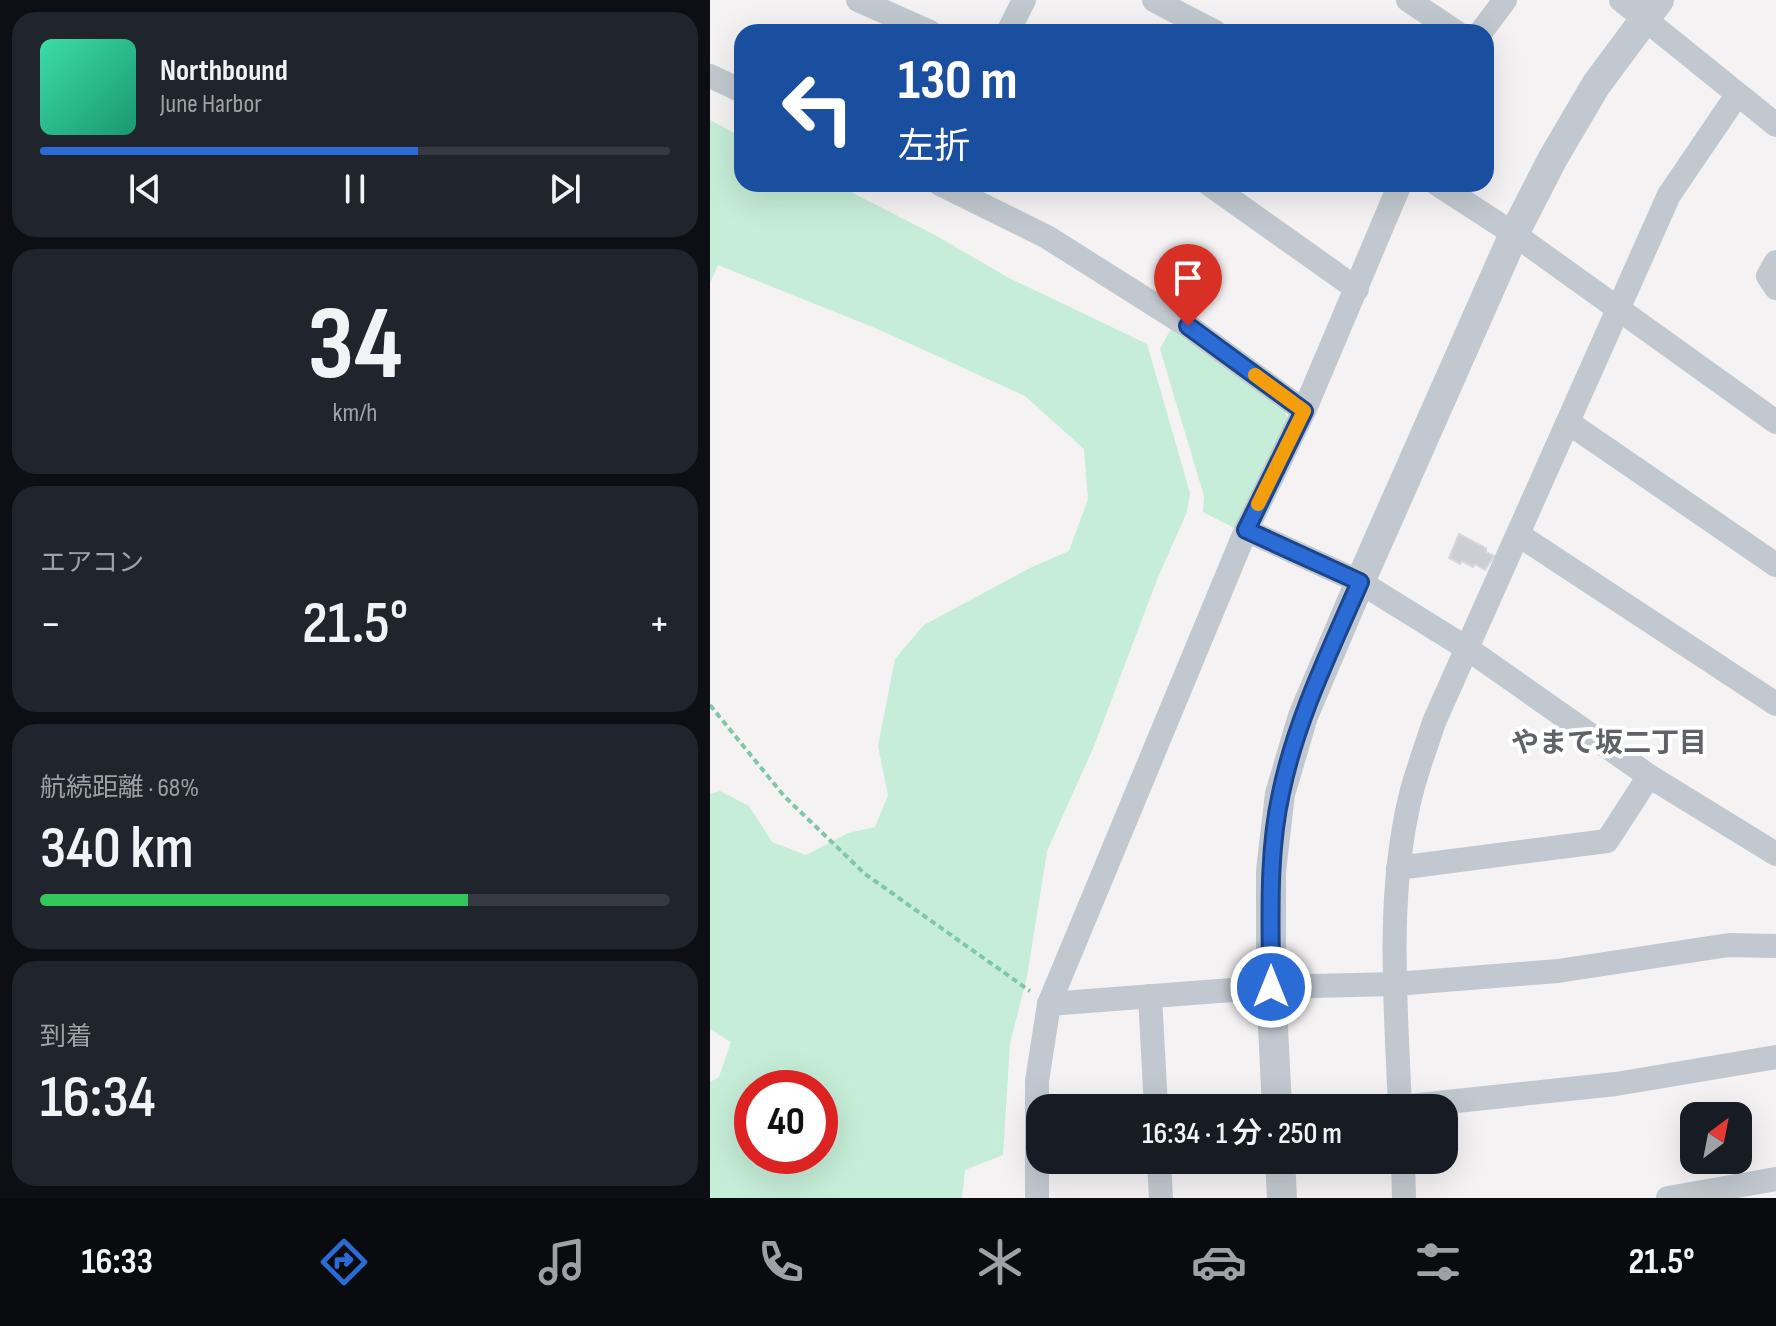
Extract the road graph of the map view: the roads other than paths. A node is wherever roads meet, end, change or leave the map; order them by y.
1 (858, 0) edge
2 (1024, 0) edge
3 (1154, 0) edge
4 (1408, 0) edge
5 (1505, 0) edge
6 (1621, 0) edge
7 (1652, 9) edge
8 (912, 24) edge
9 (1012, 24) edge
10 (1200, 24) edge
11 (1444, 24) edge
12 (1487, 24) edge
13 (710, 76) edge
14 (734, 87) edge
15 (1737, 95) junction
16 (1776, 125) edge
17 (956, 192) edge
18 (1220, 192) edge
19 (1397, 192) edge
20 (1449, 192) edge
21 (1514, 234) junction
22 (1776, 262) edge
23 (1776, 288) edge
24 (1357, 289) junction
25 (1618, 309) junction
26 (1304, 411) junction
27 (1776, 422) edge
28 (1569, 423) junction
29 (1246, 530) junction
30 (1519, 535) junction
31 (1776, 565) edge
32 (1360, 582) junction
33 (1468, 649) junction
34 (1776, 704) edge
35 (1649, 776) junction
36 (1776, 854) edge
37 (1398, 868) junction
38 (1776, 946) edge
39 (1395, 984) junction
40 (1271, 987) junction
41 (1150, 996) junction
42 (1049, 1004) junction
43 (1776, 1057) edge
44 (1155, 1094) edge
45 (1276, 1094) edge
46 (1399, 1094) edge
47 (1458, 1101) edge
48 (1160, 1174) edge
49 (1281, 1174) edge
50 (1403, 1174) edge
51 (1776, 1179) edge
52 (1037, 1198) edge
53 (1161, 1198) edge
54 (1282, 1198) edge
55 (1404, 1198) edge
56 (1668, 1198) edge

1 - 8 street
2 - 9 street
3 - 10 street
4 - 11 street
5 - 12 street
6 - 7 street
7 - 15 street
7 - 21 street
13 - 14 street
15 - 16 street
15 - 25 street
17 - 26 street
18 - 24 street
19 - 24 street
20 - 21 street
21 - 25 street
21 - 32 street
22 - 23 street
24 - 26 street
25 - 27 street
25 - 28 street
26 - 29 street
28 - 30 street
28 - 31 street
29 - 32 street
29 - 42 street
30 - 33 street
30 - 34 street
32 - 33 street
32 - 40 street
33 - 35 street
33 - 37 street
35 - 36 street
35 - 37 street
37 - 39 street
38 - 39 street
39 - 40 street
39 - 46 street
40 - 41 street
40 - 45 street
41 - 42 street
41 - 44 street
42 - 52 street
43 - 47 street
48 - 53 street
49 - 54 street
50 - 55 street
51 - 56 street

